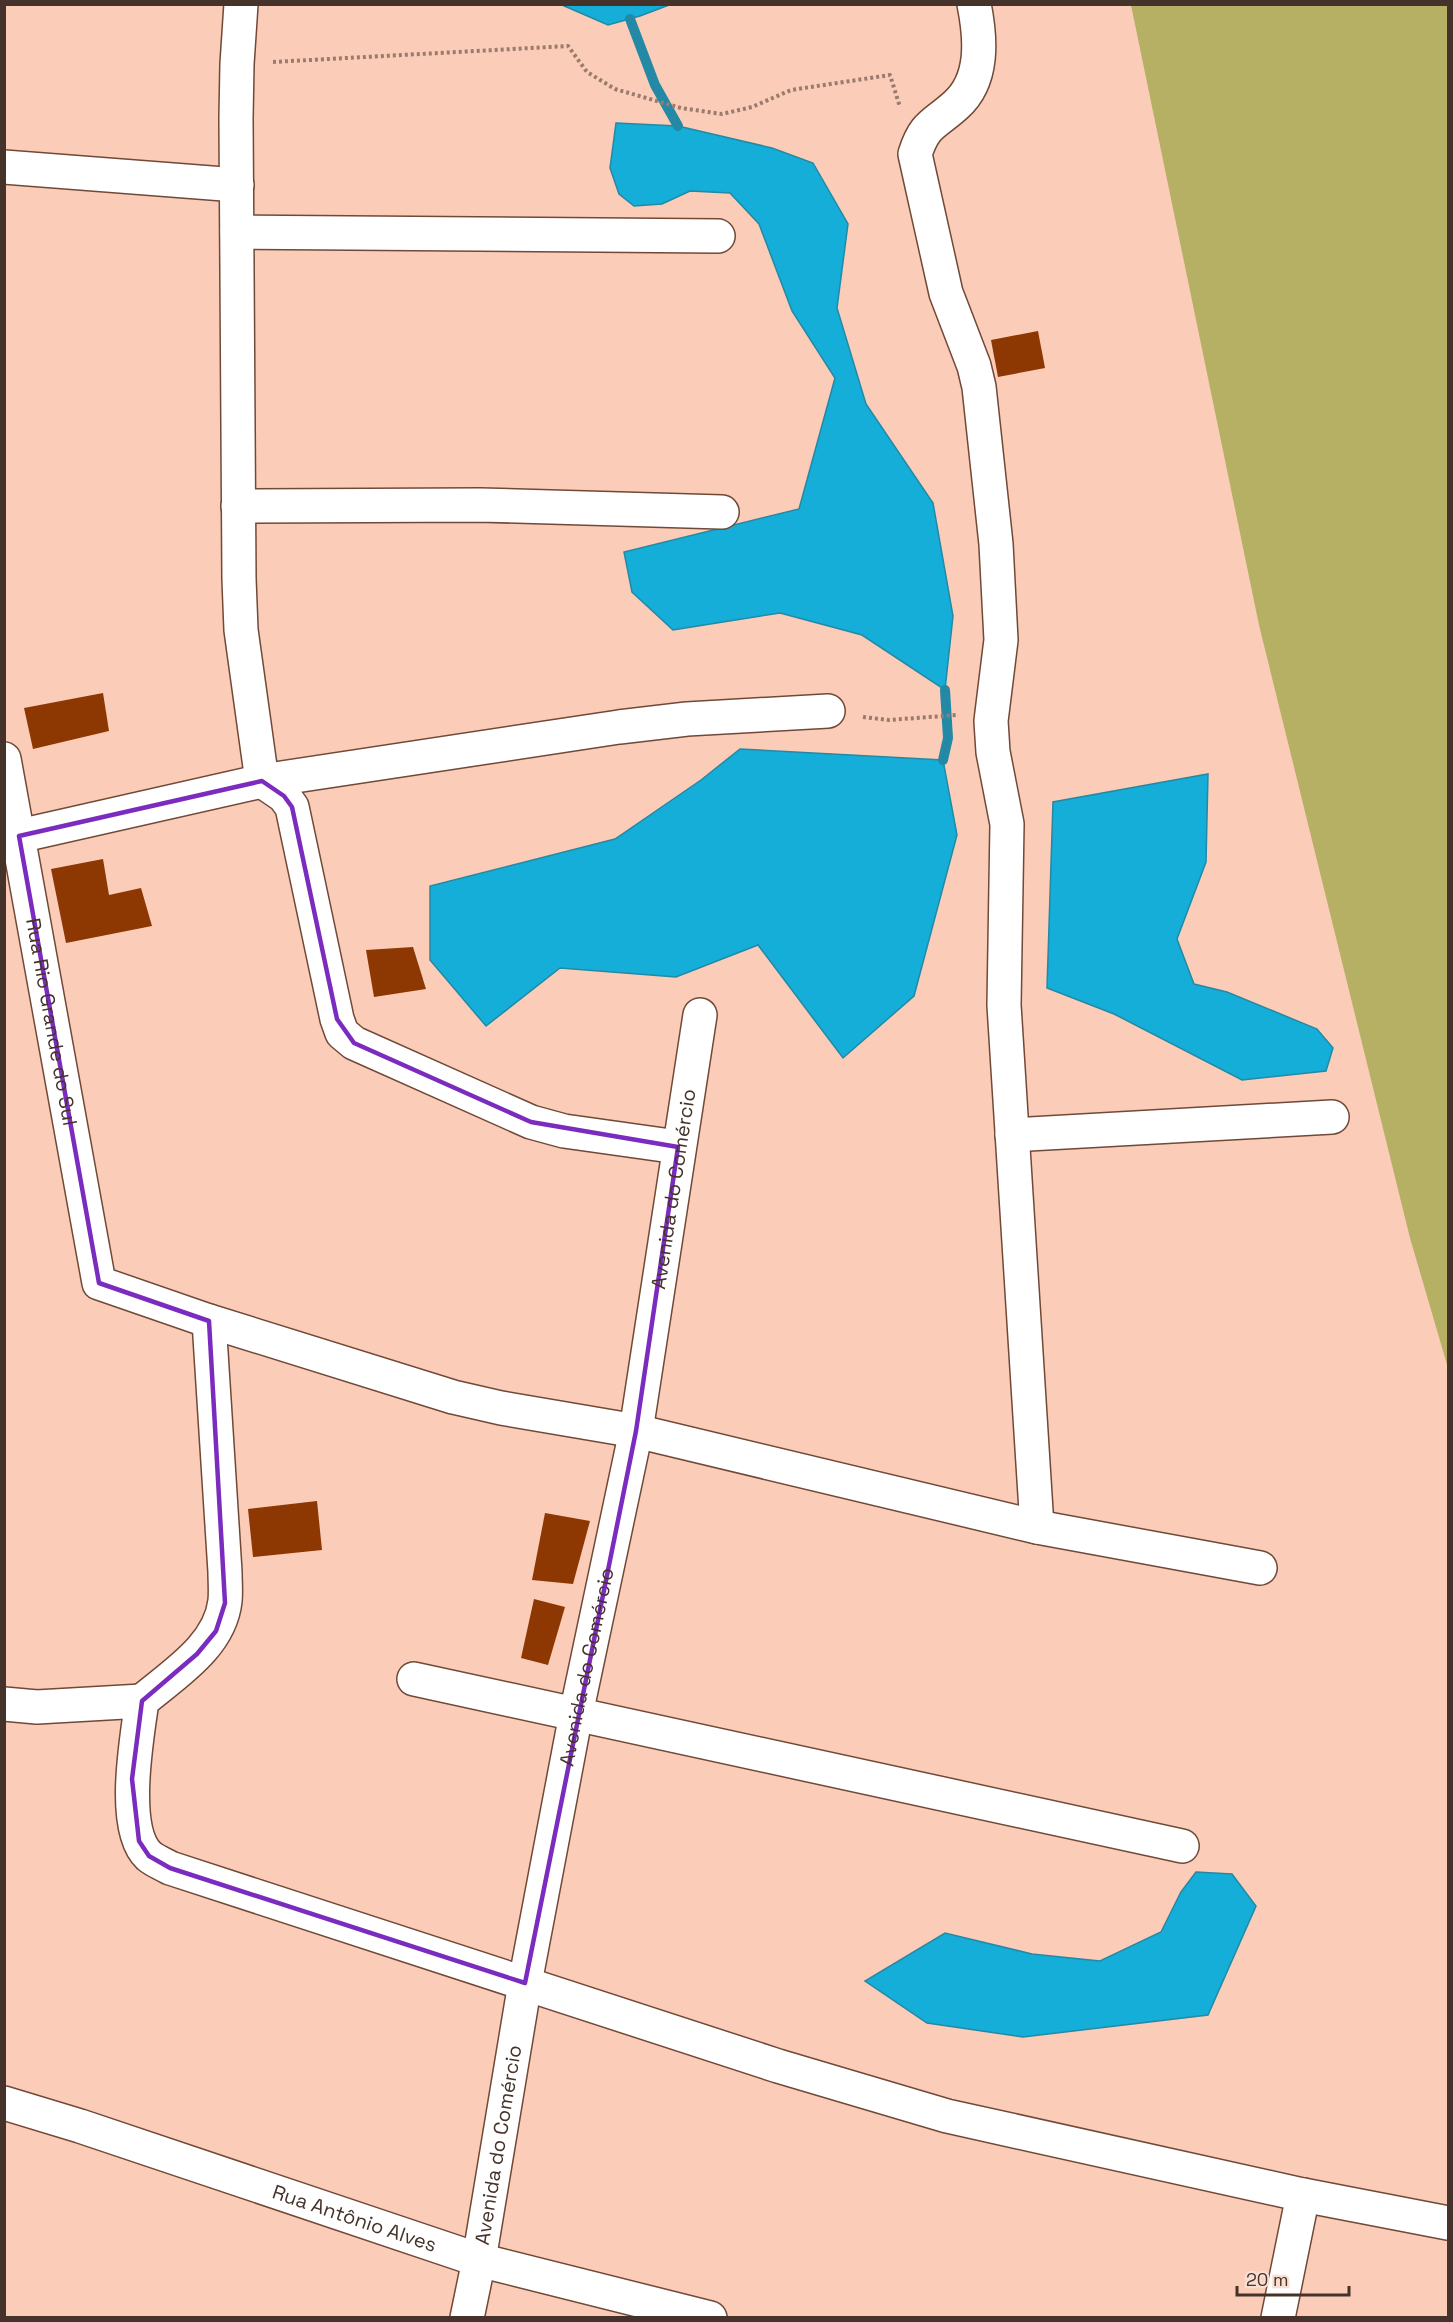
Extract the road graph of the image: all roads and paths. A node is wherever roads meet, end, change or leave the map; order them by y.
1 (241, 4) edge
2 (974, 4) edge
3 (237, 64) junction
4 (915, 154) junction
5 (4, 167) edge
6 (237, 185) junction
7 (237, 232) junction
8 (718, 236) dead end
9 (238, 506) junction
10 (722, 512) dead end
11 (828, 711) joint
12 (956, 715) dead end
13 (4, 759) edge
14 (262, 781) junction
15 (19, 836) junction
16 (700, 1015) dead end
17 (1332, 1117) dead end
18 (1012, 1135) junction
19 (678, 1147) junction
20 (209, 1321) junction
21 (636, 1431) junction
22 (1037, 1527) junction
23 (1260, 1568) dead end
24 (414, 1679) dead end
25 (142, 1701) junction
26 (4, 1704) edge
27 (576, 1714) junction
28 (1182, 1846) dead end
29 (525, 1983) junction
30 (4, 2103) edge
31 (1303, 2195) junction
32 (1449, 2223) edge
33 (479, 2260) junction
34 (467, 2318) edge
35 (710, 2318) edge
36 (1278, 2318) edge

1 - 3 street
2 - 4 street
3 - 4 path
3 - 6 street
4 - 18 street
5 - 6 street
6 - 7 street
7 - 8 street
7 - 9 street
9 - 10 street
9 - 14 street
11 - 12 path
11 - 14 street
13 - 15 street, Rua Rio Grande do Sul
14 - 15 street
14 - 19 street
15 - 20 street, Rua Rio Grande do Sul
16 - 19 street, Avenida do Comércio
17 - 18 street
18 - 22 street
19 - 21 street, Avenida do Comércio
20 - 21 street
20 - 25 street
21 - 22 street
21 - 27 street, Avenida do Comércio
22 - 23 street
24 - 27 street
25 - 26 street
25 - 29 street
27 - 28 street
27 - 29 street, Avenida do Comércio
29 - 31 street
29 - 33 street, Avenida do Comércio
30 - 33 street, Rua Antônio Alves
31 - 32 street
31 - 36 street
33 - 34 street, Avenida do Comércio
33 - 35 street, Rua Antônio Alves

